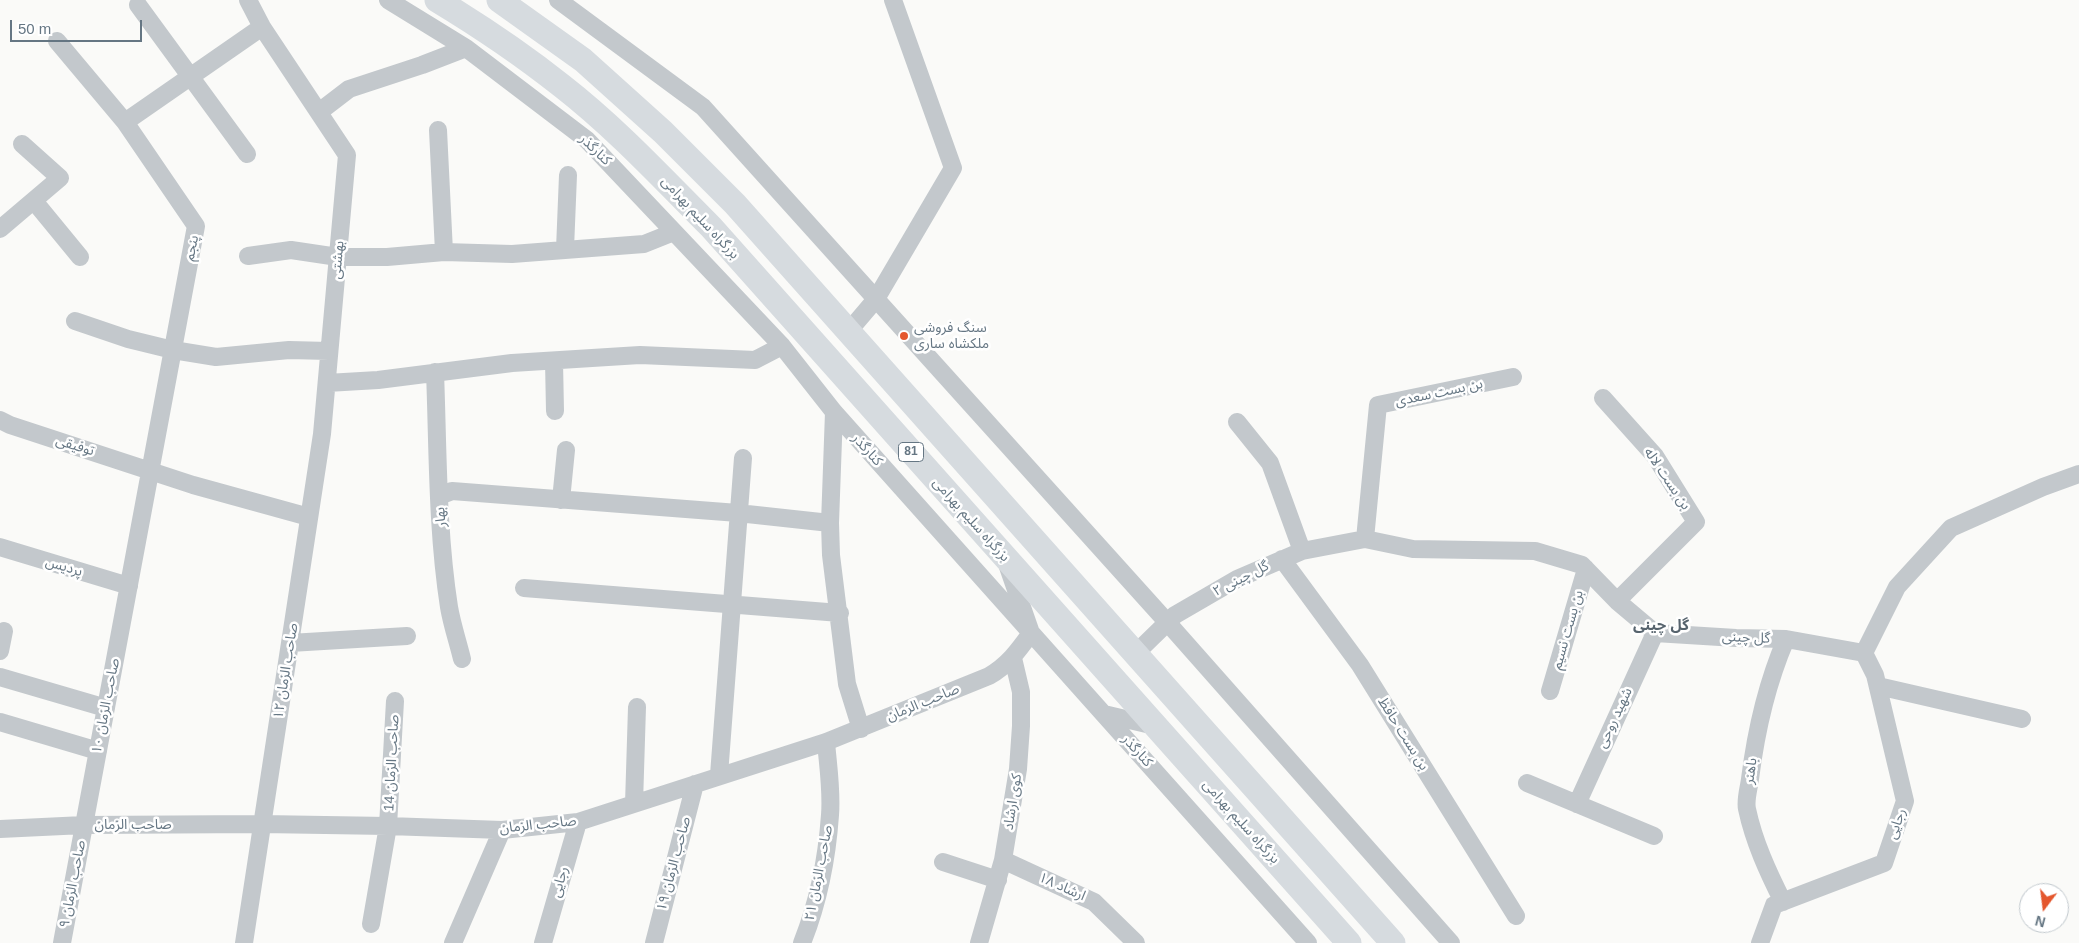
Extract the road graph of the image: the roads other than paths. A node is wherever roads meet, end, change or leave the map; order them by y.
1 (248, 0) edge
2 (388, 0) edge
3 (438, 0) edge
4 (499, 0) edge
5 (558, 0) edge
6 (892, 0) edge
7 (138, 5) dead end
8 (262, 28) junction
9 (57, 41) dead end
10 (466, 48) junction
11 (190, 78) junction
12 (318, 112) junction
13 (125, 122) junction
14 (438, 130) dead end
15 (22, 144) dead end
16 (247, 154) dead end
17 (568, 175) dead end
18 (34, 200) junction
19 (0, 229) edge
20 (674, 232) junction
21 (565, 249) junction
22 (444, 252) junction
23 (80, 256) dead end
24 (248, 256) dead end
25 (338, 257) junction
26 (876, 299) junction
27 (74, 321) dead end
28 (848, 332) junction
29 (782, 346) junction
30 (173, 350) junction
31 (330, 351) junction
32 (554, 360) junction
33 (435, 372) junction
34 (1513, 377) dead end
35 (326, 383) junction
36 (1603, 398) dead end
37 (555, 411) dead end
38 (834, 412) junction
39 (0, 420) edge
40 (1237, 422) dead end
41 (566, 450) dead end
42 (743, 458) dead end
43 (151, 470) junction
44 (2079, 474) edge
45 (439, 496) junction
46 (561, 500) junction
47 (738, 513) junction
48 (309, 517) junction
49 (830, 523) junction
50 (1365, 539) junction
51 (0, 547) edge
52 (1302, 550) junction
53 (1004, 557) junction
54 (1282, 559) junction
55 (1586, 569) junction
56 (129, 586) junction
57 (524, 588) dead end
58 (1617, 601) junction
59 (732, 606) junction
60 (840, 613) junction
61 (1167, 622) junction
62 (4, 631) dead end
63 (1031, 632) junction
64 (1655, 633) junction
65 (407, 636) dead end
66 (1786, 639) junction
67 (290, 643) junction
68 (0, 650) edge
69 (1864, 653) junction
70 (1134, 654) junction
71 (1013, 658) junction
72 (462, 659) dead end
73 (0, 677) edge
74 (1878, 686) junction
75 (1550, 691) dead end
76 (395, 701) dead end
77 (637, 707) dead end
78 (106, 708) junction
79 (1104, 714) junction
80 (2022, 719) dead end
81 (0, 722) edge
82 (1155, 726) junction
83 (861, 729) junction
84 (826, 742) junction
85 (98, 751) junction
86 (718, 775) junction
87 (1527, 783) dead end
88 (695, 784) junction
89 (634, 804) junction
90 (1577, 804) junction
91 (578, 822) junction
92 (262, 824) junction
93 (84, 825) junction
94 (388, 826) junction
95 (0, 829) edge
96 (502, 830) junction
97 (1654, 836) dead end
98 (1003, 860) junction
99 (942, 862) dead end
100 (998, 880) junction
101 (1783, 902) junction
102 (1516, 916) dead end
103 (370, 924) dead end
104 (1131, 941) edge
105 (62, 943) edge
106 (244, 943) edge
107 (453, 943) edge
108 (543, 943) edge
109 (654, 943) edge
110 (802, 943) edge
111 (979, 943) edge
112 (1308, 943) edge
113 (1349, 943) edge
114 (1393, 943) edge
115 (1451, 943) edge
116 (1760, 943) edge

1 - 8 street
2 - 10 street, کنارگذر
3 - 53 highway, بزرگراه سلیم بهرامی / 81
4 - 28 highway, 81
5 - 26 street
6 - 26 street
7 - 11 street
8 - 11 street
8 - 12 street, بهشتی
9 - 13 street, پنجم
10 - 12 street
10 - 20 street, کنارگذر
11 - 13 street
11 - 16 street
12 - 25 street, بهشتی
13 - 30 street, پنجم
14 - 22 street
15 - 18 street
17 - 21 street
18 - 19 street
18 - 23 street
20 - 21 street
20 - 29 street, کنارگذر
21 - 22 street
22 - 25 street
24 - 25 street
25 - 31 street, بهشتی
26 - 28 street
26 - 61 street
27 - 30 street
28 - 70 highway, 81
29 - 32 street
29 - 38 street, کنارگذر
30 - 31 street
30 - 43 street, پنجم
31 - 35 street, بهشتی
32 - 33 street
32 - 37 street
33 - 35 street
33 - 45 street, بهار
34 - 50 street, بن بست سعدی
35 - 48 street, بهشتی
36 - 58 street, بن بست لاله
38 - 49 street
38 - 63 street, کنارگذر
39 - 43 street, توفیقی
40 - 52 street
41 - 46 street
42 - 47 street
43 - 48 street, توفیقی
43 - 56 street, پنجم
44 - 69 street
45 - 46 street
45 - 72 street, بهار
46 - 47 street
47 - 49 street
47 - 59 street
48 - 67 street, صاحب الزمان ۱۲
49 - 60 street
50 - 52 street, گل چینی ۲
50 - 55 street
51 - 56 street, پردیس
52 - 54 street, گل چینی ۲
53 - 63 street
53 - 82 highway, بزرگراه سلیم بهرامی / 81
54 - 61 street, گل چینی ۲
54 - 102 street, بن بست حافظ
55 - 58 street
55 - 75 street, بن بست نسیم
56 - 78 street, صاحب الزمان ۱۰
57 - 59 street
58 - 64 street
59 - 60 street
59 - 86 street
60 - 83 street
61 - 70 street, گل چینی ۲
61 - 115 street
62 - 68 street
63 - 71 street, صاحب الزمان
63 - 79 street, کنارگذر
64 - 66 street, گل چینی
64 - 90 street, شهید روحی
65 - 67 street
66 - 69 street, گل چینی
66 - 101 street, باهنر
67 - 92 street, صاحب الزمان ۱۲
69 - 74 street, رجایی
70 - 114 highway, 81
71 - 83 street, صاحب الزمان
71 - 98 street, کوی ارشاد
73 - 78 street
74 - 80 street
74 - 101 street, رجایی
76 - 94 street, صاحب الزمان 14
77 - 89 street
78 - 85 street, صاحب الزمان ۱۰
79 - 82 street
79 - 112 street, کنارگذر
81 - 85 street
82 - 113 highway, بزرگراه سلیم بهرامی / 81
83 - 84 street, صاحب الزمان
84 - 86 street, صاحب الزمان
84 - 110 street, صاحب الزمان ۲۱
85 - 93 street, صاحب الزمان ۱۰
86 - 88 street, صاحب الزمان
87 - 90 street
88 - 89 street, صاحب الزمان
88 - 109 street, صاحب الزمان ۱۹
89 - 91 street, صاحب الزمان
90 - 97 street
91 - 96 street, صاحب الزمان
91 - 108 street, رجایی
92 - 93 street, صاحب الزمان
92 - 94 street, صاحب الزمان
92 - 106 street, صاحب الزمان ۱۲
93 - 95 street, صاحب الزمان
93 - 105 street, صاحب الزمان ۹
94 - 96 street, صاحب الزمان
94 - 103 street, صاحب الزمان 14
96 - 107 street
98 - 100 street, کوی ارشاد
98 - 104 street, ارشاد ۱۸
99 - 100 street
100 - 111 street, کوی ارشاد
101 - 116 street

